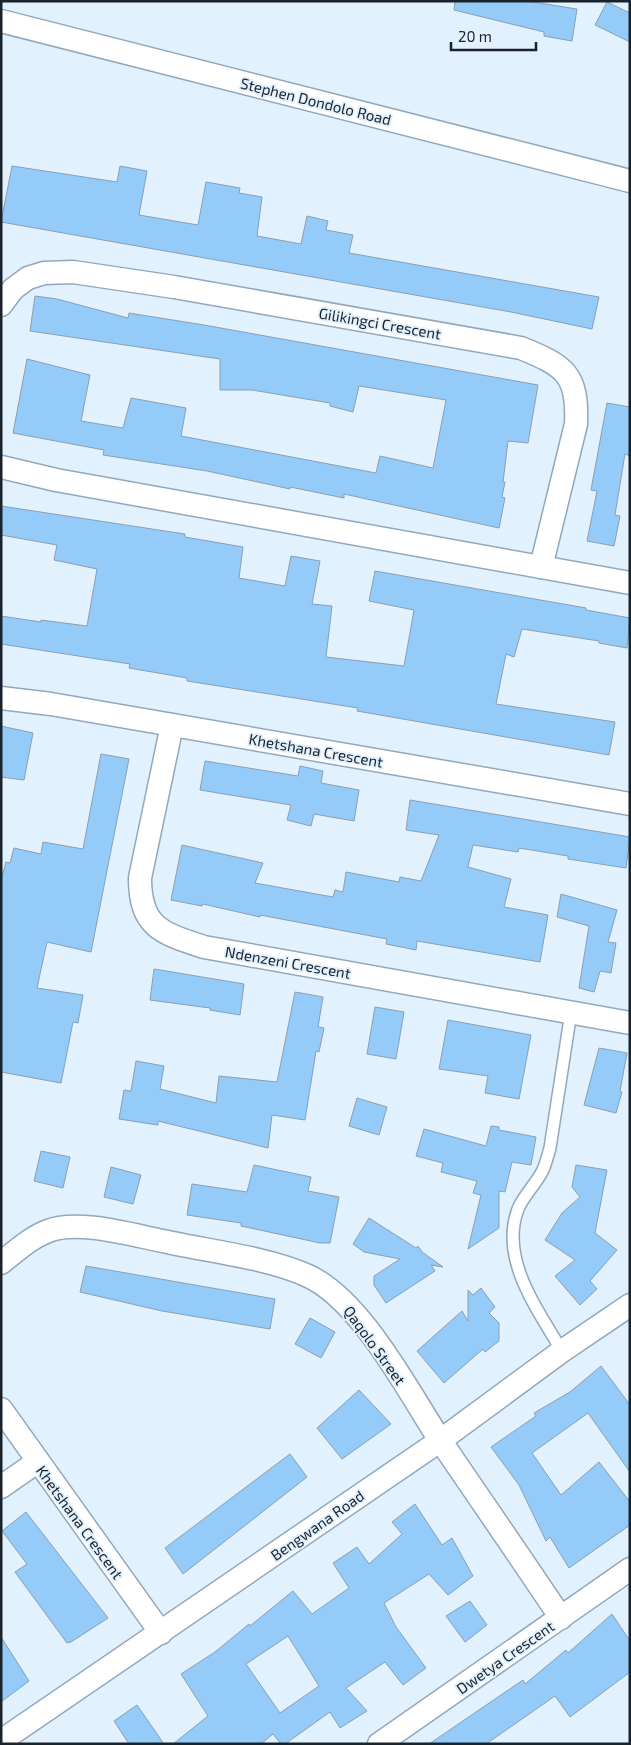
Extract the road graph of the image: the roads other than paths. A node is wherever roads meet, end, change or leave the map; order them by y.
1 (1, 21) edge
2 (630, 180) edge
3 (1, 306) edge
4 (1, 467) edge
5 (541, 567) junction
6 (630, 583) edge
7 (1, 698) edge
8 (172, 725) junction
9 (630, 804) edge
10 (571, 1012) junction
11 (630, 1022) edge
12 (1, 1263) edge
13 (630, 1305) edge
14 (562, 1351) junction
15 (1, 1409) edge
16 (441, 1440) junction
17 (37, 1462) junction
18 (1, 1487) edge
19 (630, 1569) edge
20 (561, 1618) junction
21 (161, 1633) junction
22 (1, 1741) edge
23 (379, 1744) edge

1 - 2 street, Stephen Dondolo Road
3 - 5 street, Gilikingci Crescent
4 - 5 street
5 - 6 street
7 - 8 street, Khetshana Crescent
8 - 9 street, Khetshana Crescent
8 - 10 street, Ndenzeni Crescent
10 - 11 street, Ndenzeni Crescent
10 - 14 lane
12 - 16 street, Qaqolo Street
13 - 14 street, Bengwana Road
14 - 16 street, Bengwana Road
15 - 17 street, Khetshana Crescent
16 - 20 street, Qaqolo Street
16 - 21 street, Bengwana Road
17 - 18 street
17 - 21 street, Khetshana Crescent
19 - 20 street, Dwetya Crescent
20 - 23 street, Dwetya Crescent
21 - 22 street, Bengwana Road

